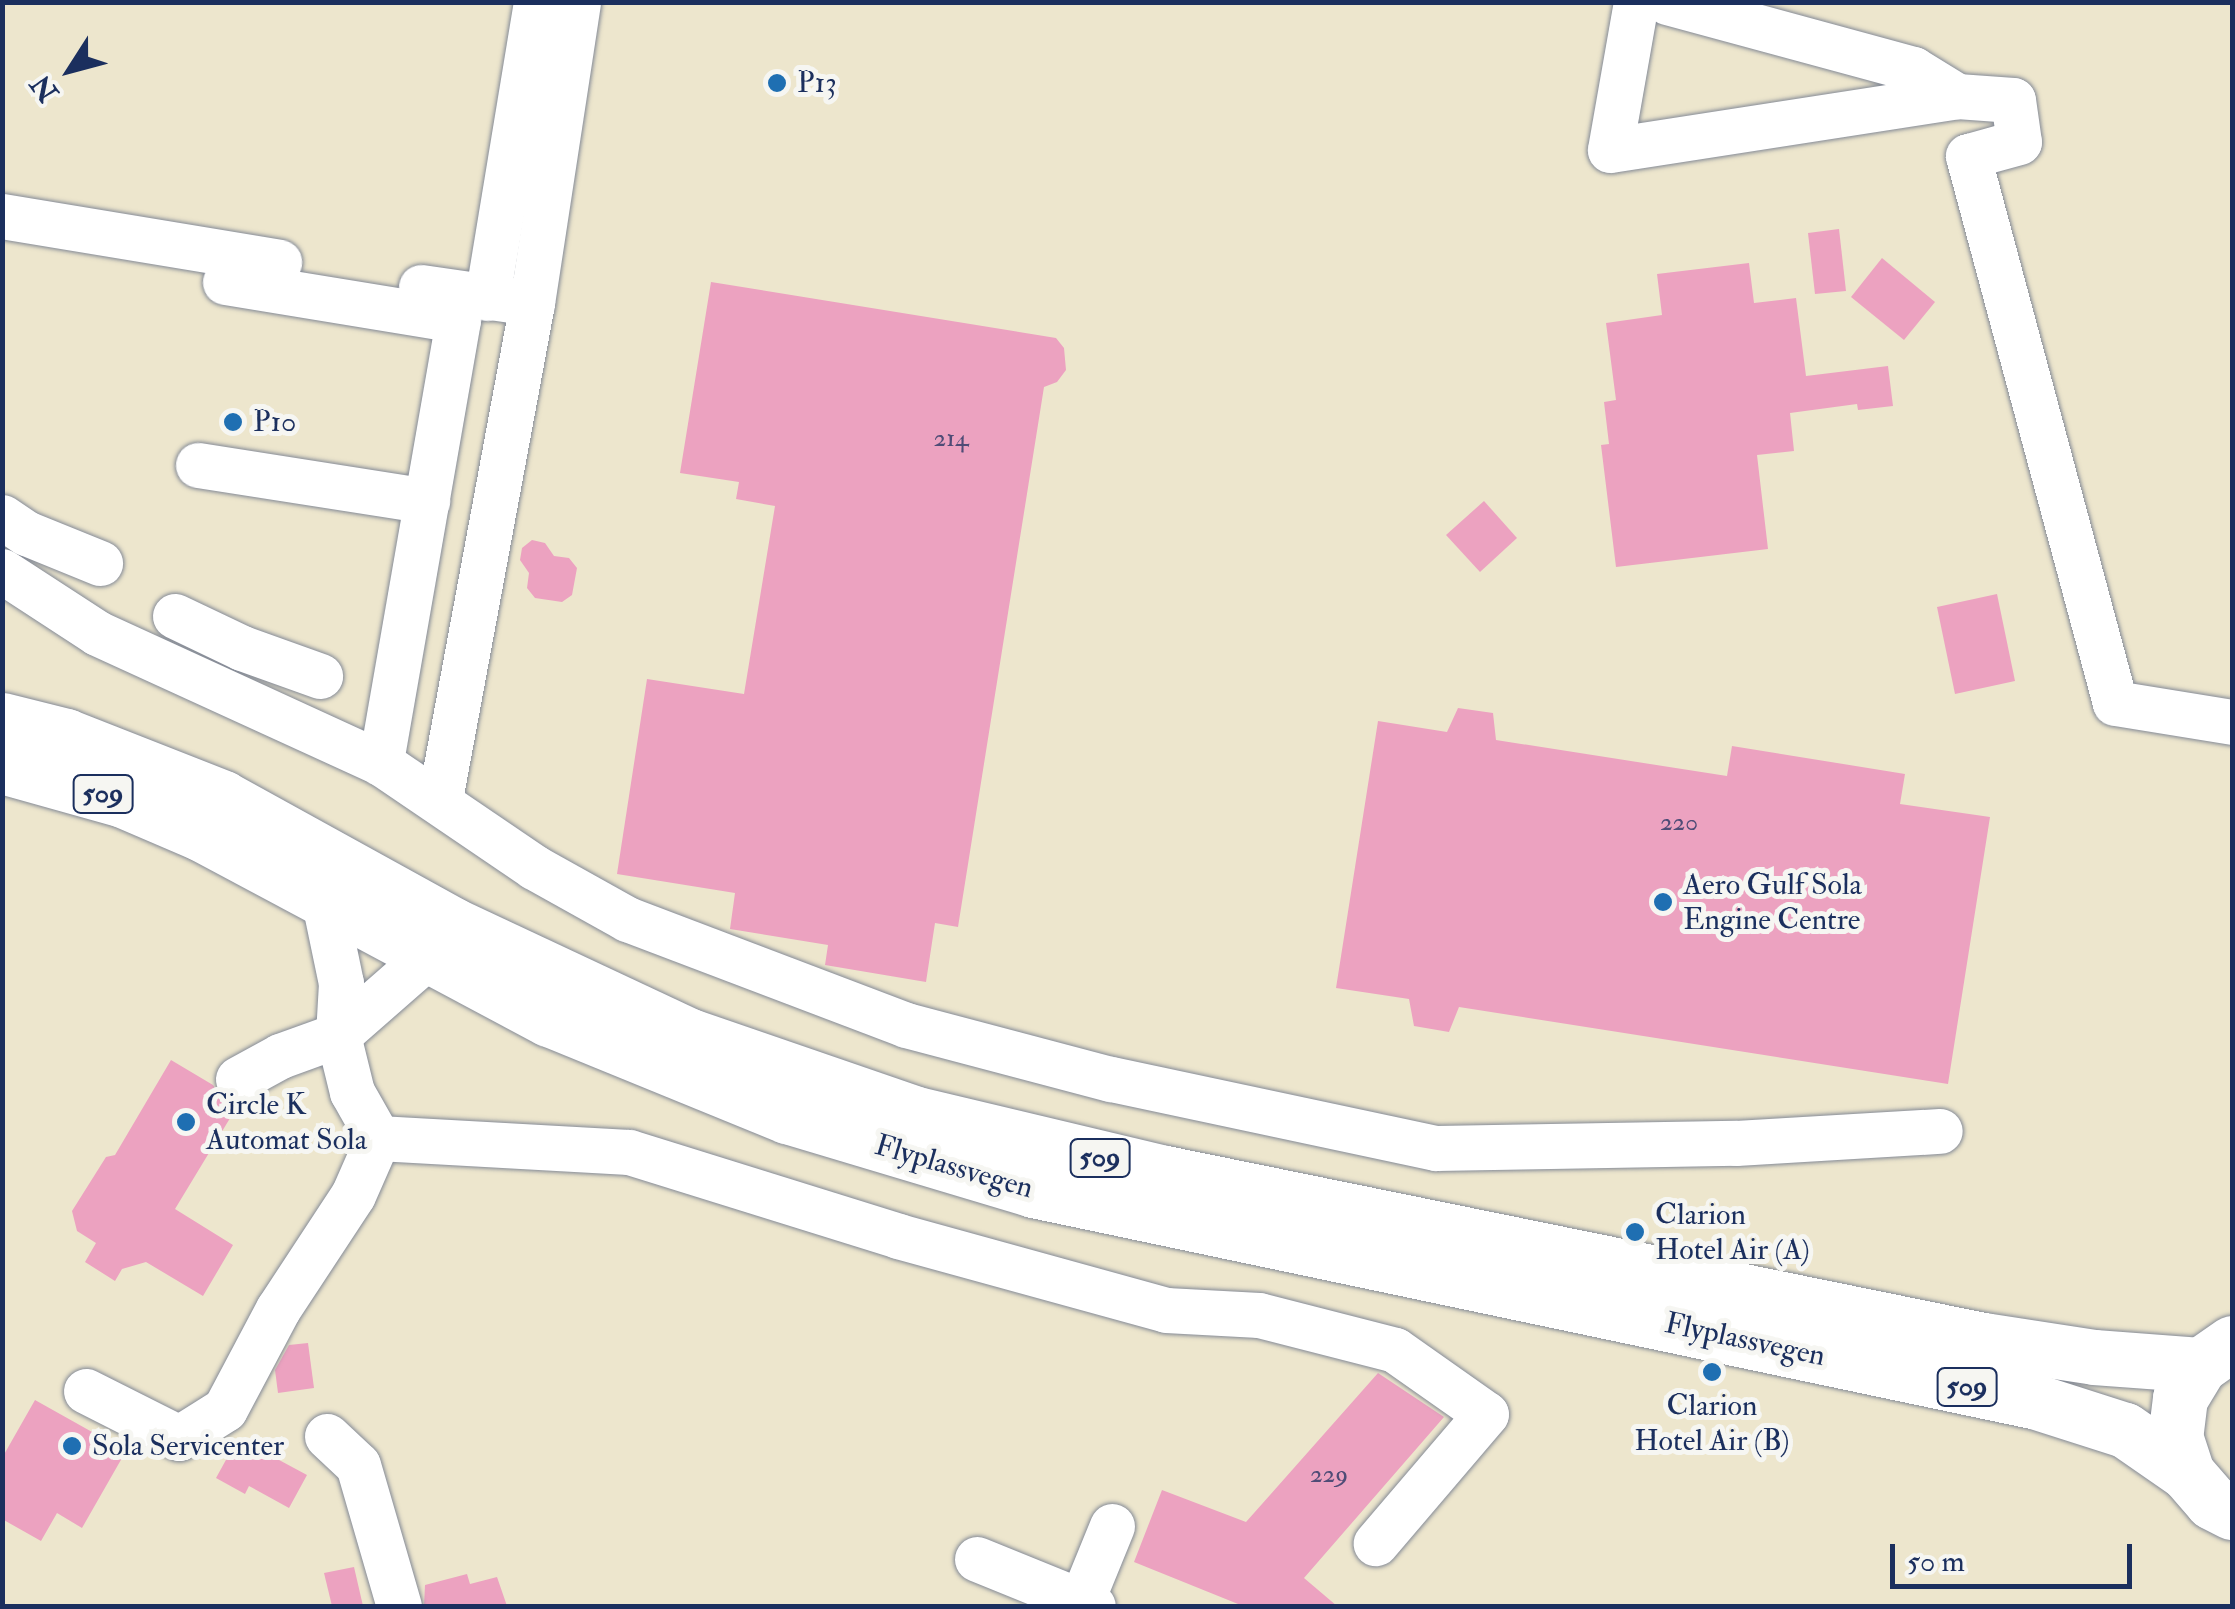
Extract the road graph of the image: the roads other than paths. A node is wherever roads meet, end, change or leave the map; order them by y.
1 (536, 2) edge
2 (578, 2) edge
3 (1636, 2) edge
4 (1667, 2) edge
5 (1957, 96) junction
6 (2, 216) edge
7 (225, 282) dead end
8 (486, 298) junction
9 (532, 303) junction
10 (198, 465) dead end
11 (427, 501) junction
12 (2, 516) edge
13 (100, 564) dead end
14 (2, 571) edge
15 (175, 616) dead end
16 (320, 676) dead end
17 (2, 720) edge
18 (2232, 722) edge
19 (381, 763) junction
20 (2, 766) edge
21 (440, 798) junction
22 (323, 897) junction
23 (427, 957) junction
24 (338, 1034) junction
25 (238, 1078) dead end
26 (1940, 1130) dead end
27 (378, 1138) junction
28 (2216, 1354) edge
29 (86, 1392) dead end
30 (327, 1436) dead end
31 (2187, 1473) junction
32 (2232, 1512) edge
33 (1112, 1526) dead end
34 (1376, 1543) dead end
35 (977, 1559) dead end
36 (1087, 1604) edge
37 (398, 1606) edge

1 - 8 street
2 - 9 street
3 - 5 street
4 - 5 street
5 - 18 street
6 - 8 street
7 - 11 street
8 - 9 street
9 - 21 street
10 - 11 street
11 - 19 street
12 - 13 street
14 - 19 street
15 - 16 street
17 - 28 highway, Flyplassvegen / 509
19 - 21 street
20 - 22 highway, Flyplassvegen / 509
21 - 26 street
22 - 23 highway, Flyplassvegen / 509
22 - 24 street
23 - 24 street
23 - 31 highway, Flyplassvegen / 509
24 - 25 street
24 - 27 street
27 - 29 street
27 - 34 street
28 - 31 highway, 509
30 - 37 street
31 - 32 highway, 509
33 - 36 street
35 - 36 street

